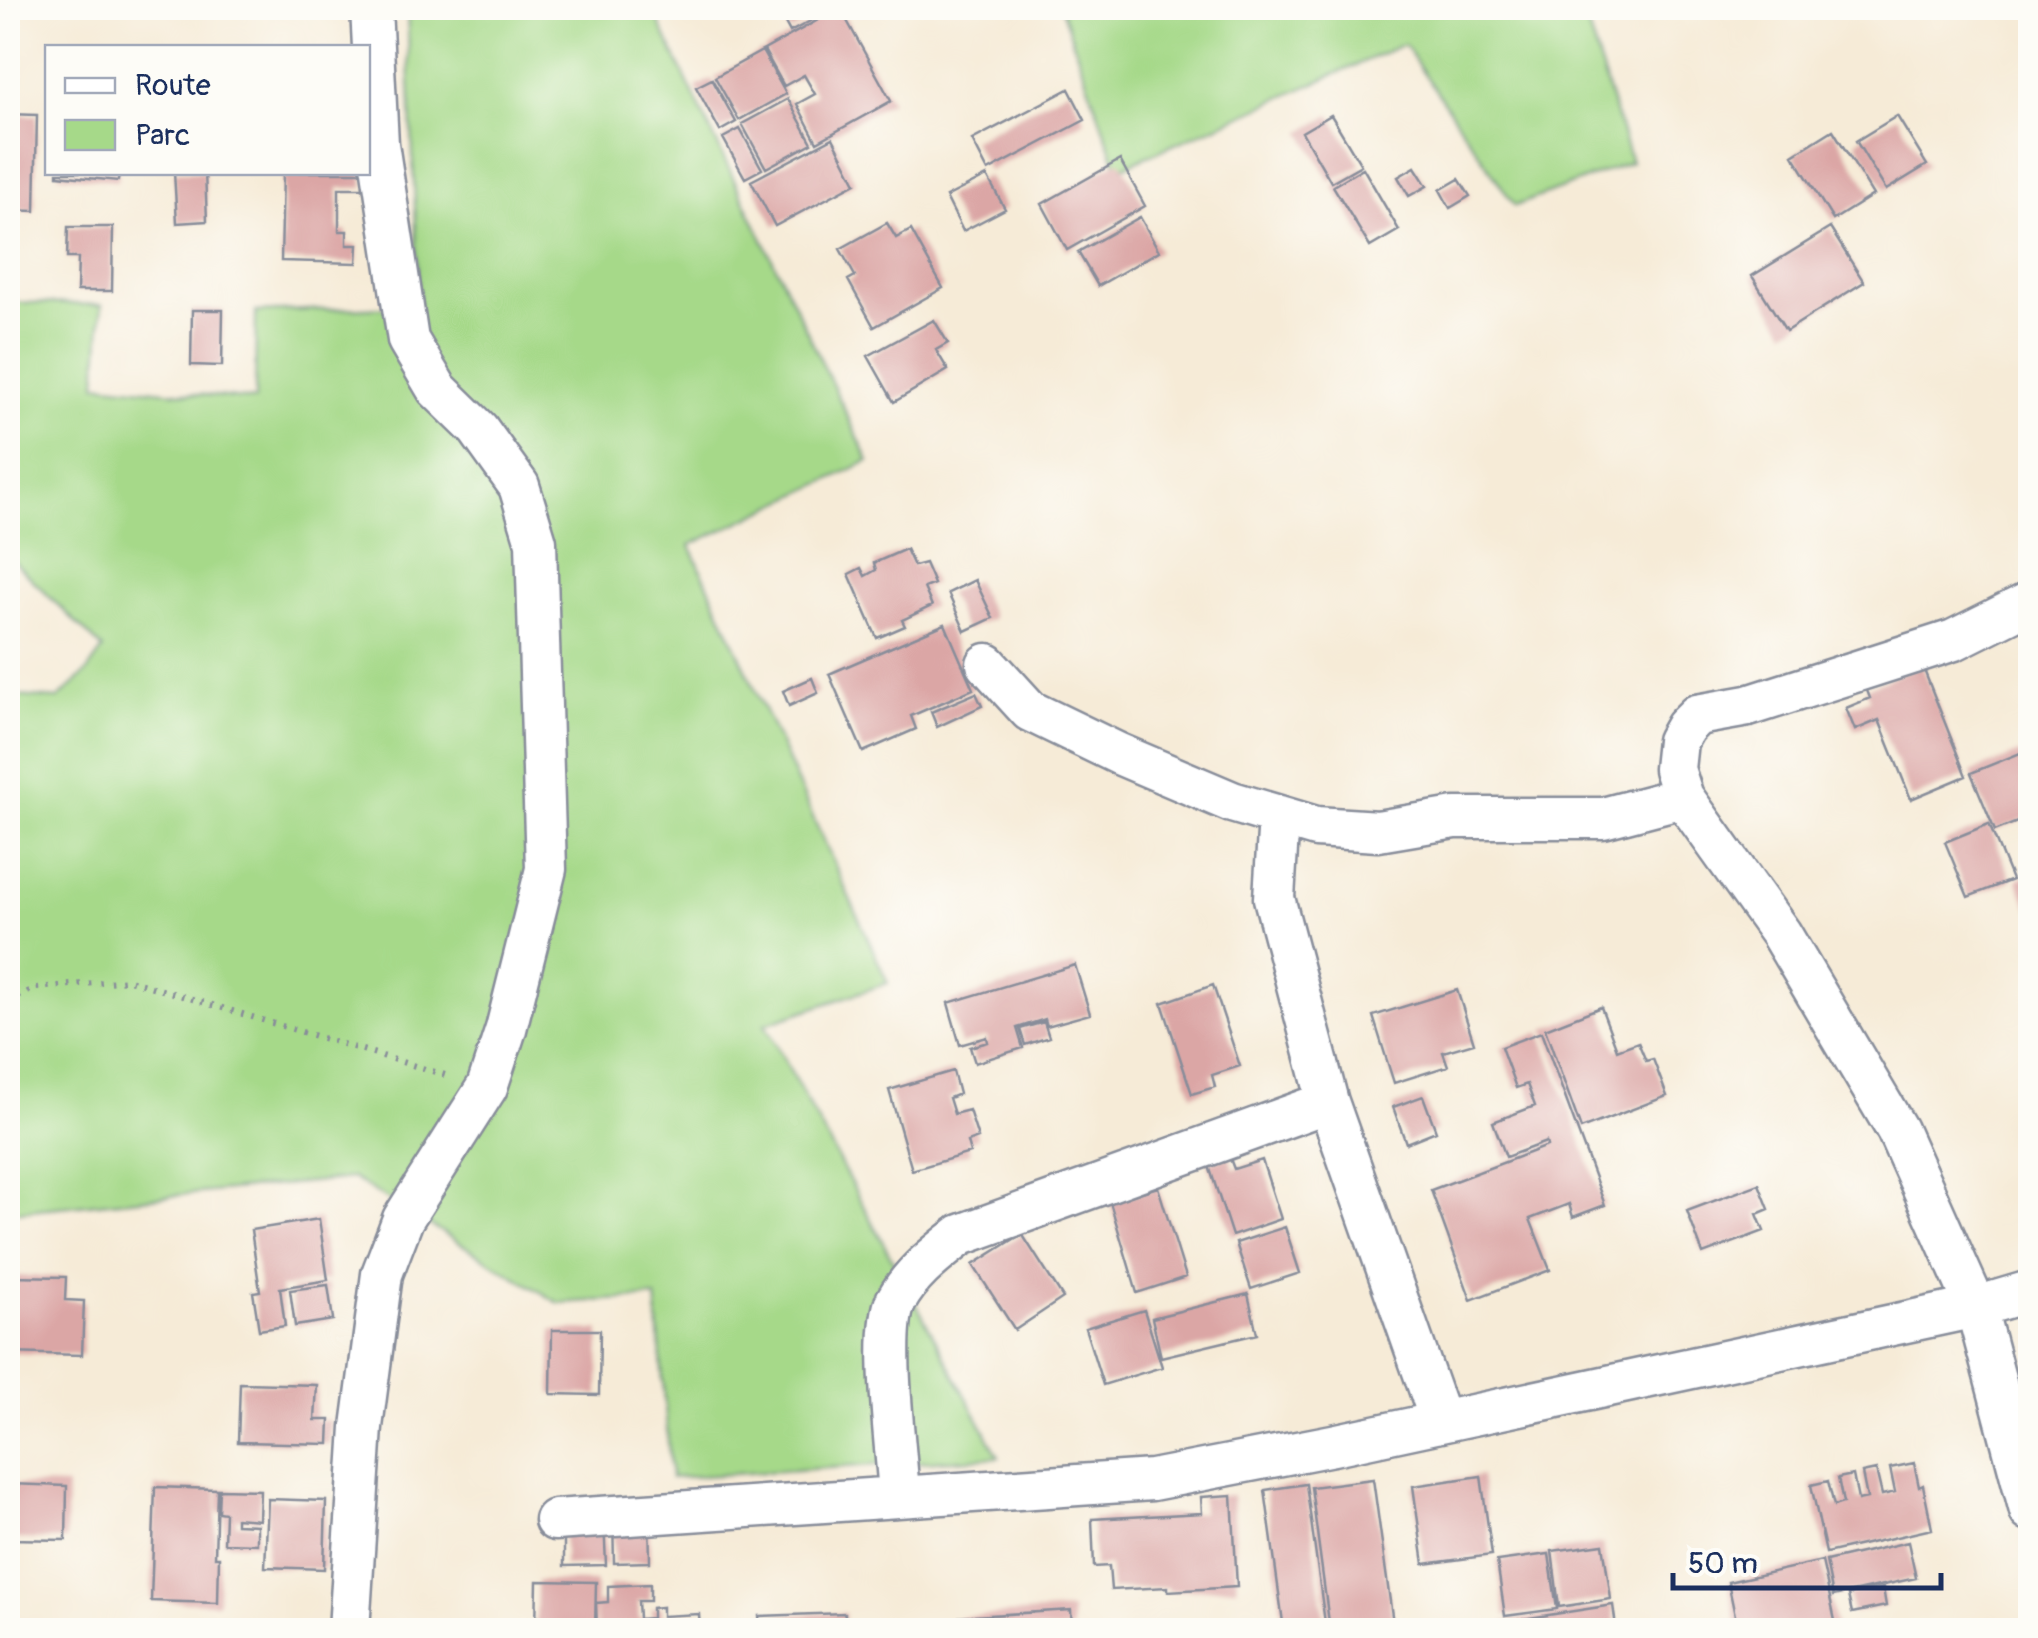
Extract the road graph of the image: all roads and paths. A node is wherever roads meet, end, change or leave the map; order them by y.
1 (371, 8) edge
2 (2030, 602) edge
3 (987, 664) dead end
4 (1683, 798) junction
5 (1279, 816) junction
6 (8, 1001) edge
7 (487, 1087) junction
8 (1328, 1102) junction
9 (2030, 1291) edge
10 (1976, 1307) junction
11 (1440, 1422) junction
12 (900, 1496) junction
13 (2030, 1510) edge
14 (555, 1520) dead end
15 (349, 1630) edge

1 - 7 street
2 - 4 street
3 - 5 street
4 - 5 street
4 - 10 street
5 - 8 street
6 - 7 path
7 - 15 street
8 - 11 street
8 - 12 street
9 - 10 street
10 - 11 street
10 - 13 street
11 - 12 street
12 - 14 street

